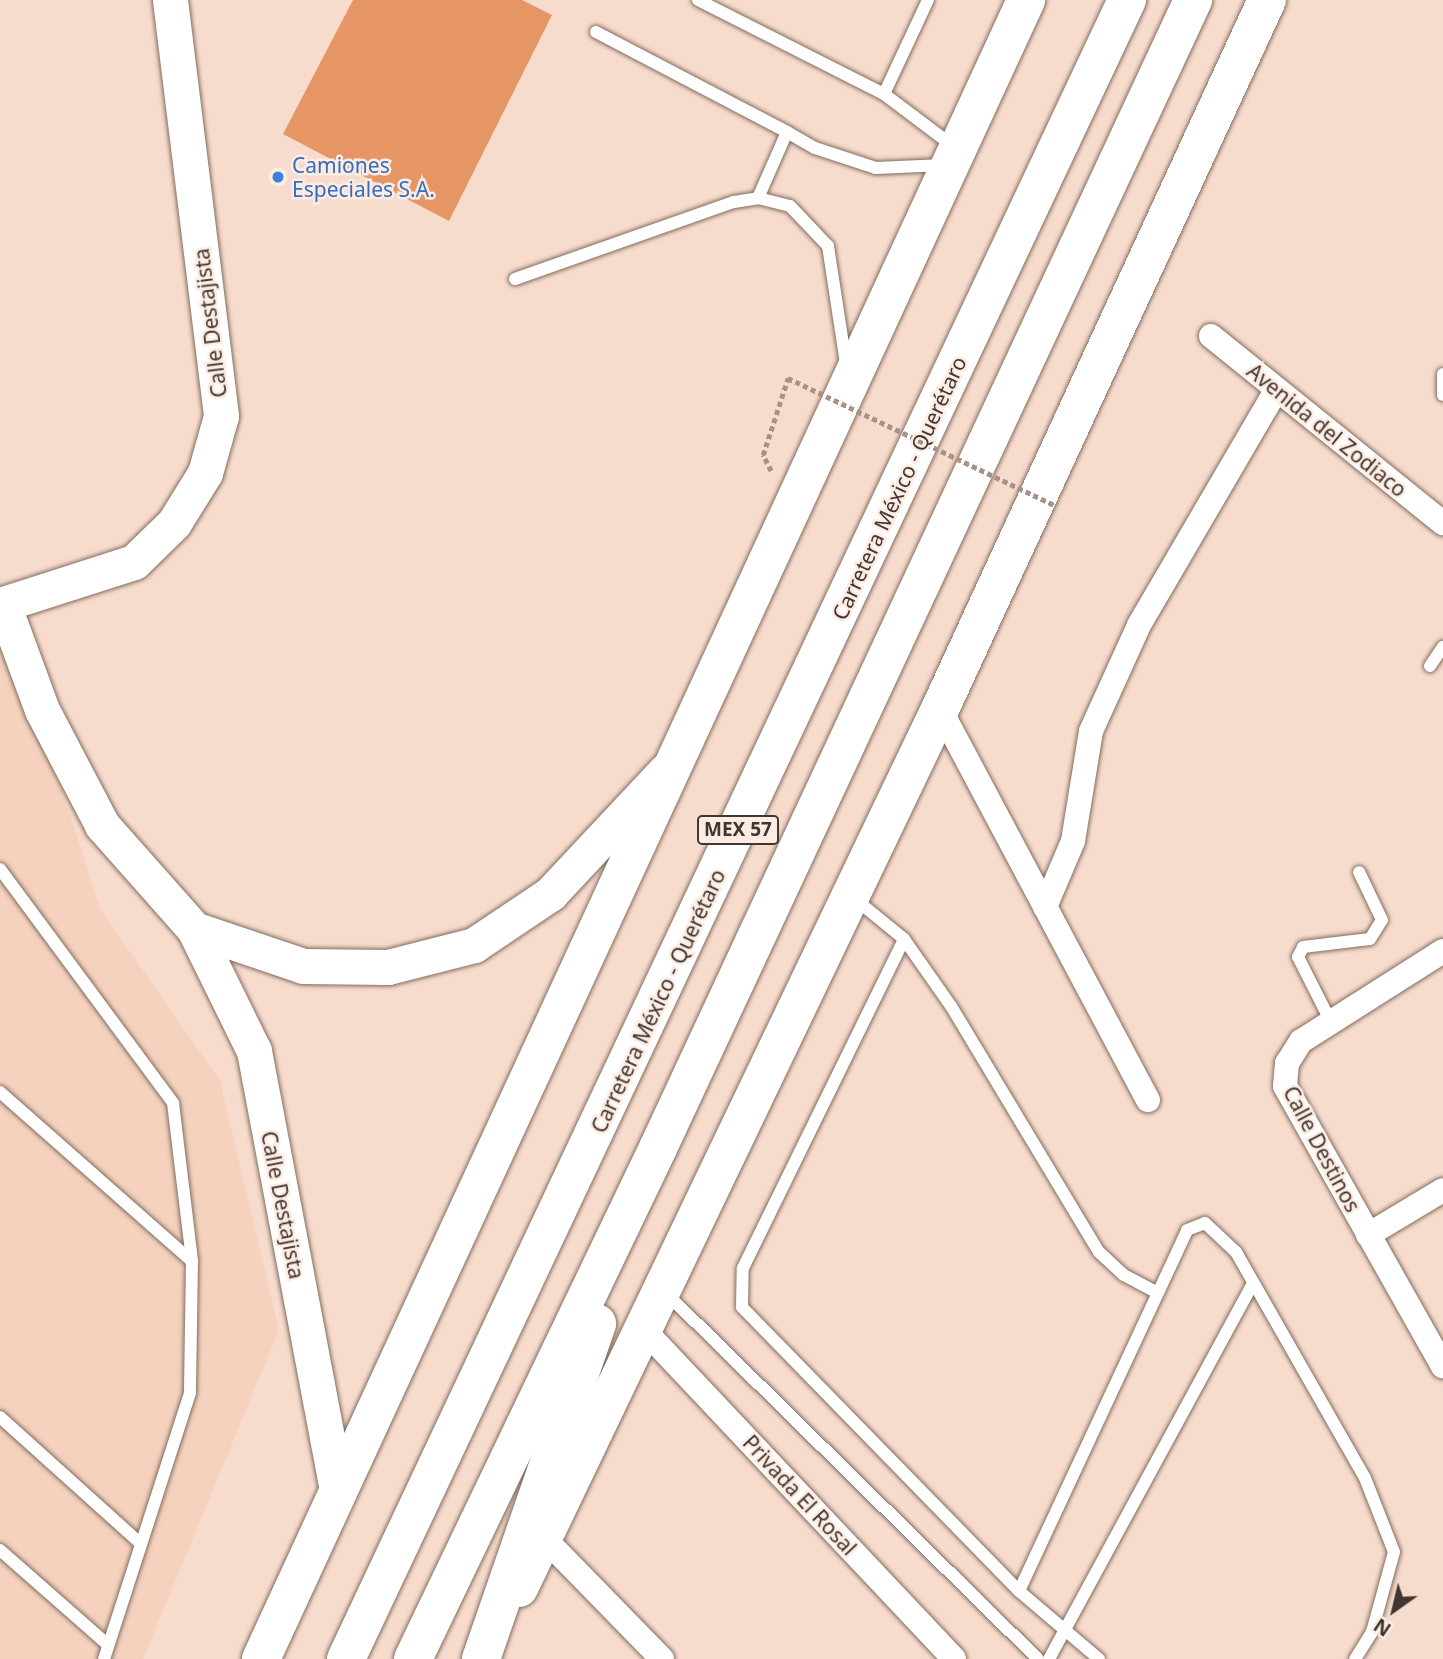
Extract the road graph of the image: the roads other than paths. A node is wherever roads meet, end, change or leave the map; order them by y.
1 (170, 0) edge
2 (698, 0) edge
3 (928, 0) edge
4 (1026, 0) edge
5 (1127, 0) edge
6 (1193, 0) edge
7 (1267, 0) edge
8 (596, 32) dead end
9 (884, 94) junction
10 (787, 132) junction
11 (952, 157) junction
12 (758, 198) junction
13 (515, 279) dead end
14 (1211, 336) dead end
15 (1443, 374) edge
16 (848, 384) junction
17 (1277, 389) junction
18 (1443, 395) edge
19 (1443, 523) edge
20 (1, 598) edge
21 (1443, 647) edge
22 (1430, 666) dead end
23 (940, 709) junction
24 (678, 757) junction
25 (0, 869) edge
26 (1359, 872) dead end
27 (852, 896) junction
28 (1045, 906) junction
29 (194, 929) junction
30 (904, 939) junction
31 (1443, 951) edge
32 (1331, 1022) junction
33 (0, 1092) edge
34 (1148, 1100) dead end
35 (658, 1148) junction
36 (1443, 1189) edge
37 (1368, 1236) junction
38 (192, 1261) junction
39 (1253, 1283) junction
40 (664, 1292) junction
41 (1158, 1293) junction
42 (646, 1332) junction
43 (1443, 1366) edge
44 (0, 1417) edge
45 (337, 1492) junction
46 (544, 1538) junction
47 (141, 1544) junction
48 (0, 1550) edge
49 (1019, 1591) junction
50 (1064, 1632) junction
51 (108, 1645) junction
52 (104, 1659) edge
53 (261, 1659) edge
54 (346, 1659) edge
55 (413, 1659) edge
56 (483, 1659) edge
57 (662, 1659) edge
58 (954, 1659) edge
59 (1038, 1659) edge
60 (1049, 1659) edge
61 (1099, 1659) edge
62 (1355, 1659) edge

1 - 20 main road, Calle Destajista
2 - 9 lane
3 - 9 lane
4 - 11 main road
5 - 54 main road, Carretera México - Querétaro / MEX 57
6 - 35 main road, MEX 57
7 - 23 main road
8 - 10 lane
9 - 11 lane
10 - 11 lane
10 - 12 lane
11 - 16 main road
12 - 13 lane
12 - 16 lane
14 - 17 street, Avenida del Zodiaco
15 - 18 lane
16 - 24 main road
17 - 19 street, Avenida del Zodiaco
17 - 28 street
20 - 29 main road, Calle Destajista
21 - 22 lane
23 - 27 main road
23 - 28 street
24 - 29 main road, Calle Destajista
24 - 45 main road
25 - 38 lane
26 - 32 lane
27 - 30 lane
27 - 40 main road
28 - 34 street
29 - 45 main road, Calle Destajista
30 - 41 lane
30 - 49 lane
31 - 32 street, Calle Destinos
32 - 37 street, Calle Destinos
33 - 38 lane
35 - 55 main road, MEX 57
35 - 56 main road
36 - 37 street
37 - 43 street, Calle Destinos
38 - 47 lane
39 - 41 lane
39 - 50 lane
39 - 62 lane
40 - 42 main road
40 - 59 lane
41 - 49 lane
42 - 46 main road
42 - 58 street, Privada El Rosal
44 - 47 lane
45 - 53 main road
46 - 56 main road
46 - 57 street
47 - 51 lane
48 - 51 lane
49 - 50 lane
50 - 60 lane
50 - 61 lane
51 - 52 lane

